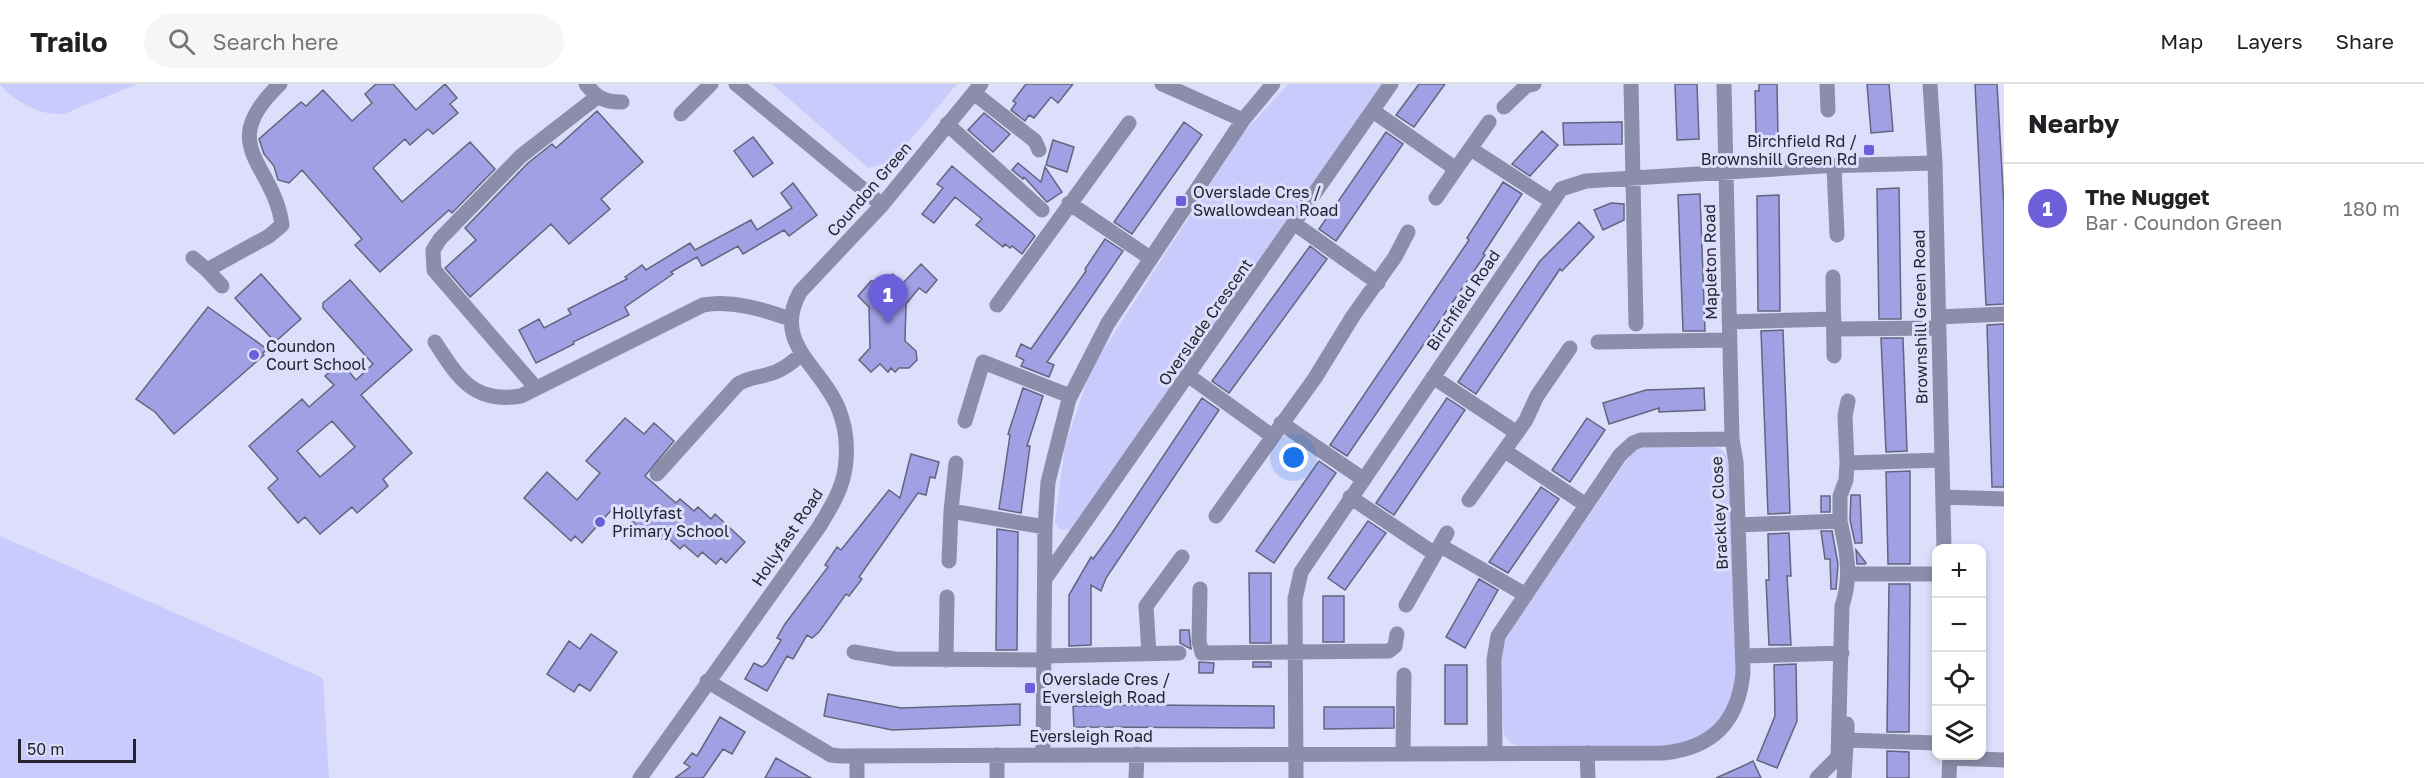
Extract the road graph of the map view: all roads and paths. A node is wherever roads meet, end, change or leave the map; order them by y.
1 (280, 84) edge
2 (586, 84) edge
3 (711, 84) edge
4 (736, 84) edge
5 (1162, 84) edge
6 (1273, 84) edge
7 (1391, 84) edge
8 (1534, 84) edge
9 (1631, 84) edge
10 (1724, 84) edge
11 (1827, 84) edge
12 (1930, 84) edge
13 (978, 88) edge
14 (597, 97) junction
15 (622, 102) dead end
16 (1504, 107) dead end
17 (1828, 110) dead end
18 (1373, 111) junction
19 (681, 114) dead end
20 (1243, 120) junction
21 (1489, 122) dead end
22 (1129, 123) dead end
23 (947, 124) junction
24 (1471, 149) junction
25 (1039, 150) dead end
26 (1935, 163) junction
27 (1834, 166) junction
28 (1456, 169) junction
29 (1725, 173) junction
30 (1633, 178) junction
31 (1436, 198) dead end
32 (1551, 201) junction
33 (1069, 203) junction
34 (882, 205) junction
35 (1042, 210) dead end
36 (1295, 224) junction
37 (1408, 232) dead end
38 (1837, 235) dead end
39 (193, 258) dead end
40 (1150, 258) junction
41 (207, 270) junction
42 (1833, 277) dead end
43 (1378, 283) junction
44 (222, 286) dead end
45 (997, 304) dead end
46 (2004, 314) edge
47 (790, 319) junction
48 (1729, 322) junction
49 (1939, 322) junction
50 (1636, 324) dead end
51 (1834, 324) junction
52 (1729, 339) junction
53 (435, 342) dead end
54 (1598, 342) dead end
55 (1570, 348) dead end
56 (802, 354) junction
57 (1834, 356) dead end
58 (1189, 376) junction
59 (1433, 377) junction
60 (535, 388) junction
61 (1070, 396) junction
62 (1848, 401) dead end
63 (965, 421) dead end
64 (1281, 423) junction
65 (1517, 433) junction
66 (1272, 436) junction
67 (1732, 439) junction
68 (1505, 451) junction
69 (1942, 460) junction
70 (956, 463) dead end
71 (1847, 463) junction
72 (657, 474) dead end
73 (1363, 479) junction
74 (1942, 496) junction
75 (1350, 498) junction
76 (2004, 499) edge
77 (1469, 500) dead end
78 (1586, 505) junction
79 (951, 511) junction
80 (1216, 516) dead end
81 (1840, 521) junction
82 (1738, 525) junction
83 (1045, 527) junction
84 (1441, 544) junction
85 (1944, 544) edge
86 (1182, 557) dead end
87 (949, 561) dead end
88 (1848, 574) junction
89 (1932, 574) edge
90 (1045, 579) junction
91 (1200, 589) dead end
92 (1526, 594) junction
93 (947, 597) dead end
94 (1406, 604) dead end
95 (1397, 634) dead end
96 (854, 652) dead end
97 (1179, 653) dead end
98 (1842, 653) junction
99 (1149, 654) junction
100 (1296, 654) junction
101 (1743, 656) junction
102 (1044, 658) junction
103 (946, 660) junction
104 (1404, 675) dead end
105 (707, 681) junction
106 (1848, 700) dead end
107 (1847, 740) junction
108 (1932, 742) edge
109 (1403, 753) junction
110 (1495, 753) junction
111 (1587, 753) junction
112 (1043, 754) junction
113 (1137, 754) junction
114 (1296, 754) junction
115 (997, 755) junction
116 (857, 757) junction
117 (1986, 759) edge
118 (1950, 760) edge
119 (2004, 760) edge
120 (640, 778) edge
121 (857, 778) edge
122 (997, 778) edge
123 (1136, 778) edge
124 (1296, 778) edge
125 (1588, 778) edge
126 (1817, 778) edge
127 (1844, 778) edge
128 (1949, 778) edge

1 - 41 street
2 - 14 street
3 - 19 street
4 - 34 street
5 - 20 street
6 - 20 street
7 - 18 street, Overslade Crescent
8 - 16 street
9 - 30 street
10 - 29 street, Mapleton Road
11 - 17 street
12 - 26 street, Brownshill Green Road
13 - 23 street, Coundon Green
13 - 25 street
14 - 15 street
14 - 60 street
18 - 28 street
18 - 36 street, Overslade Crescent
20 - 40 street
21 - 24 street
22 - 33 street
23 - 34 street, Coundon Green
23 - 35 street
24 - 28 street
24 - 32 street
26 - 27 street, Birchfield Road
26 - 49 street, Brownshill Green Road
27 - 29 street, Birchfield Road
27 - 38 street
28 - 31 street
29 - 30 street, Birchfield Road
29 - 48 street, Mapleton Road
30 - 32 street, Birchfield Road
30 - 50 street
32 - 59 street, Birchfield Road
33 - 40 street
33 - 45 street
34 - 47 street, Coundon Green
36 - 43 street
36 - 58 street, Overslade Crescent
37 - 43 street
39 - 41 street
40 - 61 street
41 - 44 street
42 - 51 street
43 - 64 street
46 - 49 street
47 - 56 street, Hollyfast Road
47 - 60 street
48 - 51 street
48 - 52 street, Mapleton Road
49 - 51 street
49 - 69 street, Brownshill Green Road
51 - 57 street
52 - 54 street
52 - 67 street, Mapleton Road
53 - 60 street
55 - 65 street
56 - 72 street
56 - 105 street, Hollyfast Road
58 - 66 street
58 - 90 street, Overslade Crescent
59 - 65 street
59 - 73 street, Birchfield Road
61 - 63 street
61 - 83 street
62 - 71 street
64 - 66 street
64 - 73 street
65 - 68 street
66 - 80 street
67 - 78 street, Brackley Close
67 - 82 street, Brackley Close
68 - 77 street
68 - 78 street
69 - 71 street
69 - 74 street, Brownshill Green Road
70 - 79 street
71 - 81 street
73 - 75 street, Birchfield Road
74 - 76 street
74 - 85 street, Brownshill Green Road
75 - 84 street
75 - 100 street, Birchfield Road
78 - 92 street, Brackley Close
79 - 83 street
79 - 87 street
81 - 82 street
81 - 88 street
82 - 101 street, Brackley Close
83 - 90 street
84 - 92 street
84 - 94 street
86 - 99 street
88 - 89 street
88 - 98 street
90 - 102 street
91 - 100 street
92 - 110 street, Brackley Close
93 - 103 street
95 - 100 street
96 - 103 street
97 - 99 street
98 - 101 street
98 - 126 street
99 - 102 street
100 - 114 street, Birchfield Road
101 - 111 street, Brackley Close
102 - 103 street
102 - 112 street
104 - 109 street
105 - 116 street, Eversleigh Road
105 - 120 street, Hollyfast Road
106 - 107 street
107 - 108 street
107 - 127 street
109 - 110 street, Eversleigh Road
109 - 114 street, Eversleigh Road
110 - 111 street, Brackley Close
111 - 125 street
112 - 113 street, Eversleigh Road
112 - 115 street, Eversleigh Road
113 - 114 street, Eversleigh Road
113 - 123 street
114 - 124 street, Birchfield Road
115 - 116 street, Eversleigh Road
115 - 122 street
116 - 121 street
117 - 119 street
118 - 128 street

